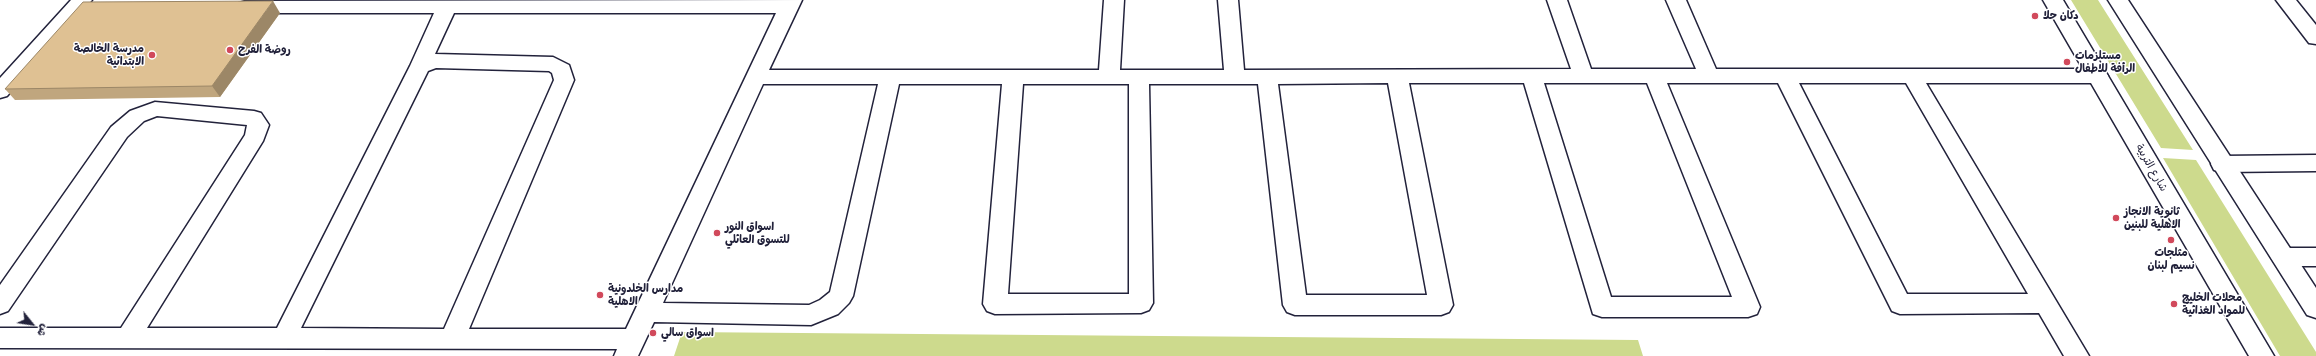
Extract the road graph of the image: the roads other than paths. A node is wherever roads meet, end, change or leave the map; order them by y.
1 (1114, 0) edge
2 (1228, 0) edge
3 (1557, 0) edge
4 (1676, 0) edge
5 (2054, 0) edge
6 (2118, 0) edge
7 (2286, 0) edge
8 (376, 4) edge
9 (473, 4) edge
10 (790, 4) edge
11 (86, 5) edge
12 (224, 7) edge
13 (447, 7) junction
14 (2316, 38) edge
15 (420, 66) junction
16 (1397, 76) junction
17 (1532, 76) junction
18 (1583, 76) junction
19 (1654, 76) junction
20 (1709, 76) junction
21 (1785, 76) junction
22 (1912, 76) junction
23 (2098, 76) junction
24 (755, 77) junction
25 (890, 77) junction
26 (1013, 77) junction
27 (1109, 77) junction
28 (1139, 77) junction
29 (1235, 77) junction
30 (1267, 77) junction
31 (0, 91) edge
32 (2316, 163) edge
33 (2222, 164) junction
34 (2283, 257) junction
35 (2316, 257) edge
36 (2047, 303) junction
37 (0, 304) edge
38 (2316, 308) edge
39 (646, 312) junction
40 (0, 338) edge
41 (128, 338) junction
42 (284, 338) junction
43 (452, 339) junction
44 (631, 347) edge
45 (2077, 356) edge
46 (2262, 356) edge

1 - 27 street
2 - 29 street
3 - 18 street
4 - 20 street
5 - 23 street, شارع التربية
6 - 33 street
7 - 14 street
8 - 12 street
8 - 13 street
9 - 10 street
9 - 13 street
10 - 24 street
11 - 31 street
13 - 15 street
15 - 42 street
15 - 43 street
16 - 17 street
16 - 30 street
16 - 30 street
17 - 18 street
17 - 19 street
18 - 19 street
19 - 20 street
20 - 21 street
21 - 22 street
21 - 36 street
22 - 23 street
22 - 36 street
23 - 46 street, شارع التربية
24 - 25 street
24 - 39 street
25 - 26 street
25 - 39 street
26 - 27 street
26 - 28 street
27 - 28 street
28 - 29 street
29 - 30 street
32 - 33 street
33 - 34 street
34 - 35 street
34 - 38 street
36 - 45 street
37 - 41 street
39 - 44 street
40 - 41 street
41 - 42 street
42 - 43 street
43 - 44 street

